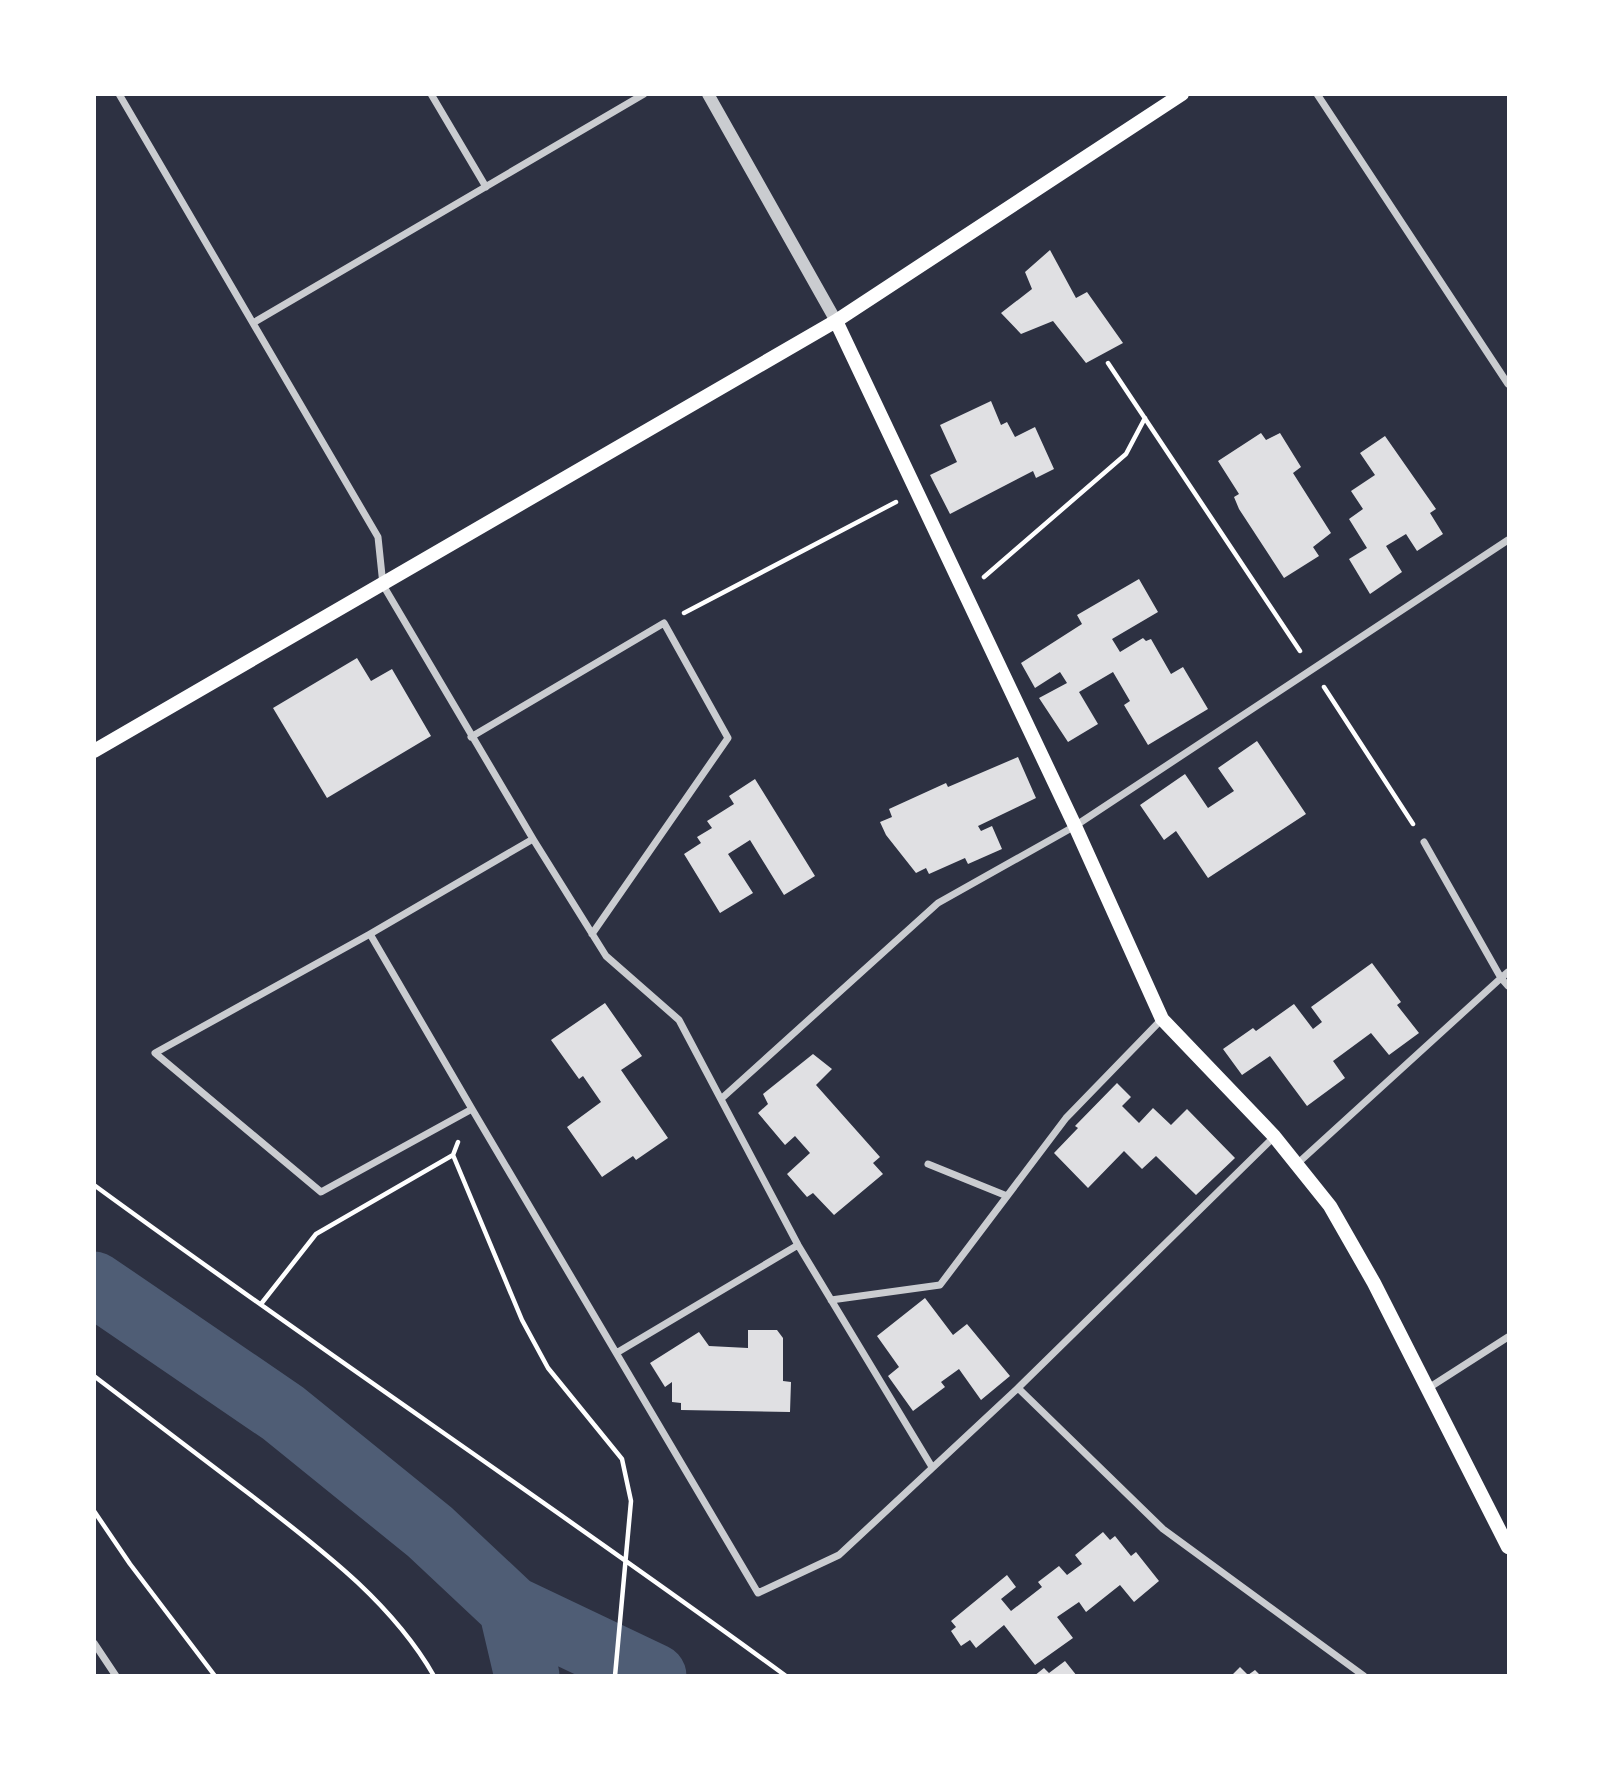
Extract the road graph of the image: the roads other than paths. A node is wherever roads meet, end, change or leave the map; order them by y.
1 (119, 94) edge
2 (431, 94) edge
3 (644, 94) edge
4 (708, 94) edge
5 (1182, 94) edge
6 (1317, 94) edge
7 (486, 187) junction
8 (836, 321) junction
9 (253, 323) junction
10 (1508, 384) edge
11 (1508, 540) edge
12 (383, 585) junction
13 (471, 737) junction
14 (94, 751) edge
15 (1075, 826) junction
16 (533, 839) junction
17 (1424, 842) road end
18 (370, 934) junction
19 (592, 934) junction
20 (1508, 972) edge
21 (1501, 978) junction
22 (1508, 986) edge
23 (1161, 1018) junction
24 (721, 1099) junction
25 (472, 1109) junction
26 (1275, 1136) junction
27 (929, 1164) dead end
28 (1297, 1165) junction
29 (1007, 1196) junction
30 (797, 1245) junction
31 (831, 1300) junction
32 (1508, 1338) edge
33 (618, 1352) junction
34 (1018, 1388) junction
35 (1427, 1389) junction
36 (932, 1467) junction
37 (1508, 1547) edge
38 (94, 1643) edge
39 (116, 1675) edge
40 (1364, 1675) edge

1 - 9 street
2 - 7 street
3 - 7 street
4 - 8 street
5 - 8 main road
6 - 10 street
7 - 9 street
8 - 12 main road
8 - 15 main road
9 - 12 street
11 - 15 street
12 - 13 street
12 - 14 main road
13 - 16 street
13 - 19 street
15 - 23 main road
15 - 24 street
16 - 18 street
16 - 19 street
17 - 21 street
18 - 25 street
18 - 25 street
19 - 24 street
20 - 21 street
21 - 22 street
21 - 28 street
23 - 26 main road
23 - 29 street
24 - 30 street
25 - 33 street
26 - 28 main road
26 - 34 street
27 - 29 street
28 - 35 main road
29 - 31 street
30 - 31 street
30 - 33 street
31 - 36 street
32 - 35 street
33 - 36 street
34 - 36 street
34 - 40 street
35 - 37 main road
38 - 39 street

